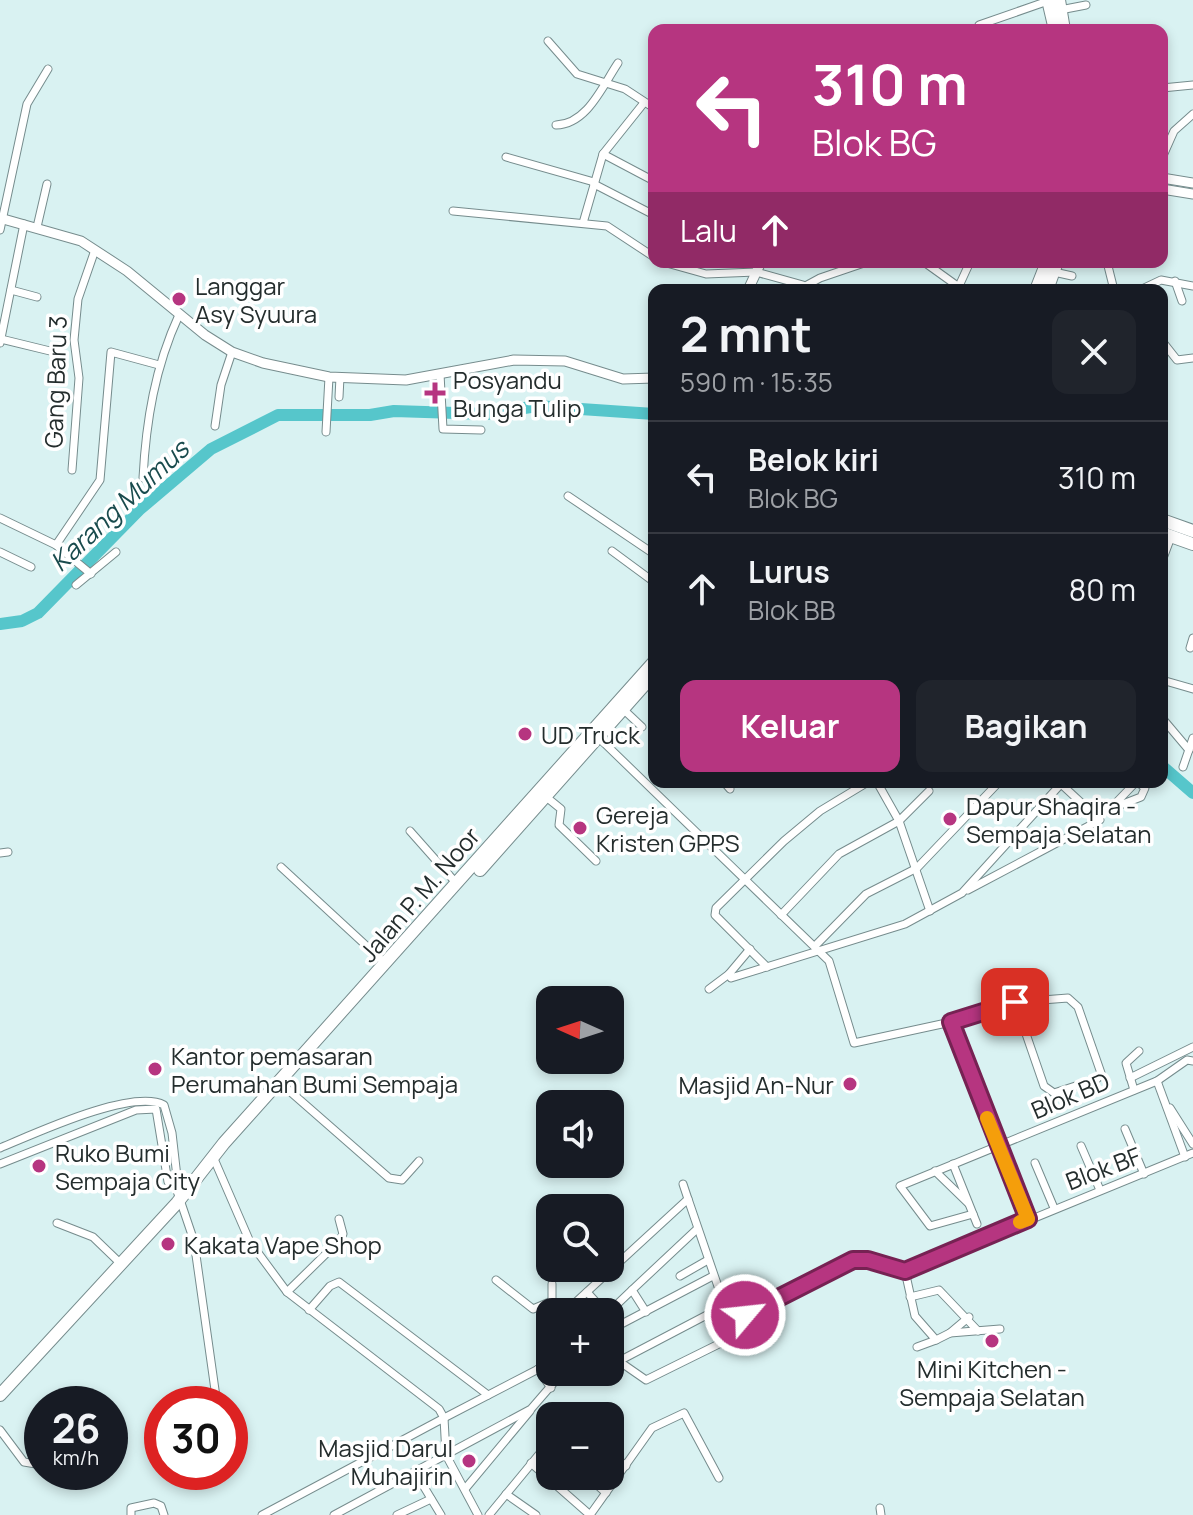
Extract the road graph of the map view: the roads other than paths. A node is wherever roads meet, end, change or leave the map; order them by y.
1 (1048, 0) edge
2 (1060, 5) edge
3 (1086, 5) dead end
4 (982, 24) edge
5 (1054, 24) edge
6 (548, 41) dead end
7 (618, 63) dead end
8 (48, 69) dead end
9 (604, 83) junction
10 (1193, 85) edge
11 (1168, 87) edge
12 (643, 104) junction
13 (648, 106) edge
14 (1193, 114) edge
15 (556, 125) dead end
16 (1168, 144) edge
17 (603, 154) junction
18 (506, 157) dead end
19 (648, 177) edge
20 (1168, 179) edge
21 (594, 183) junction
22 (1193, 183) edge
23 (47, 184) dead end
24 (1168, 190) edge
25 (1193, 194) edge
26 (453, 211) dead end
27 (648, 212) edge
28 (2, 218) edge
29 (583, 223) junction
30 (24, 224) junction
31 (37, 227) junction
32 (0, 230) edge
33 (95, 250) junction
34 (648, 253) edge
35 (684, 268) edge
36 (758, 268) edge
37 (852, 268) edge
38 (933, 268) edge
39 (1057, 268) edge
40 (756, 272) junction
41 (1072, 276) dead end
42 (1175, 281) junction
43 (751, 284) edge
44 (789, 284) edge
45 (810, 284) edge
46 (955, 284) edge
47 (1156, 284) edge
48 (1193, 286) edge
49 (11, 290) junction
50 (37, 297) dead end
51 (1182, 301) dead end
52 (179, 315) junction
53 (0, 341) edge
54 (1168, 349) edge
55 (50, 351) dead end
56 (232, 352) junction
57 (1193, 358) edge
58 (159, 365) junction
59 (440, 374) junction
60 (334, 377) junction
61 (648, 378) edge
62 (339, 397) dead end
63 (215, 426) dead end
64 (326, 429) dead end
65 (481, 430) dead end
66 (72, 470) dead end
67 (143, 478) dead end
68 (568, 496) dead end
69 (0, 518) edge
70 (1168, 522) edge
71 (1193, 531) edge
72 (1168, 536) edge
73 (1193, 544) edge
74 (56, 545) junction
75 (648, 550) edge
76 (612, 551) dead end
77 (0, 552) edge
78 (116, 552) dead end
79 (31, 567) dead end
80 (90, 572) junction
81 (648, 578) edge
82 (76, 585) dead end
83 (1193, 638) edge
84 (1190, 648) dead end
85 (648, 669) edge
86 (1168, 682) edge
87 (648, 684) edge
88 (1193, 689) edge
89 (623, 709) junction
90 (1168, 725) edge
91 (642, 727) dead end
92 (595, 734) junction
93 (1193, 738) edge
94 (1189, 750) junction
95 (1183, 767) dead end
96 (648, 786) edge
97 (650, 788) edge
98 (858, 788) edge
99 (880, 788) edge
100 (993, 788) edge
101 (1056, 788) edge
102 (1065, 788) edge
103 (1131, 788) edge
104 (1145, 788) edge
105 (929, 791) dead end
106 (545, 796) junction
107 (1110, 809) junction
108 (1100, 820) junction
109 (899, 821) junction
110 (410, 831) dead end
111 (596, 861) dead end
112 (281, 867) dead end
113 (917, 868) junction
114 (745, 881) junction
115 (461, 884) junction
116 (962, 893) junction
117 (930, 911) junction
118 (781, 915) junction
119 (817, 948) junction
120 (750, 949) junction
121 (387, 964) junction
122 (767, 967) junction
123 (729, 974) junction
124 (709, 989) dead end
125 (1015, 1002) junction
126 (951, 1022) junction
127 (1193, 1047) edge
128 (1139, 1051) dead end
129 (1193, 1061) edge
130 (294, 1073) junction
131 (1129, 1073) junction
132 (1157, 1081) junction
133 (285, 1087) junction
134 (1134, 1090) junction
135 (1166, 1103) junction
136 (157, 1105) junction
137 (1125, 1129) dead end
138 (1193, 1144) edge
139 (1081, 1146) dead end
140 (999, 1147) junction
141 (0, 1148) edge
142 (1189, 1155) edge
143 (216, 1157) junction
144 (419, 1161) dead end
145 (1035, 1163) dead end
146 (0, 1164) edge
147 (953, 1164) junction
148 (935, 1171) junction
149 (1144, 1174) junction
150 (683, 1184) dead end
151 (1100, 1190) junction
152 (688, 1199) junction
153 (180, 1200) junction
154 (1054, 1208) junction
155 (972, 1210) junction
156 (339, 1219) dead end
157 (1028, 1219) junction
158 (57, 1223) dead end
159 (977, 1224) dead end
160 (697, 1229) junction
161 (121, 1264) junction
162 (710, 1267) junction
163 (905, 1271) junction
164 (680, 1276) dead end
165 (496, 1280) dead end
166 (552, 1284) dead end
167 (632, 1290) junction
168 (287, 1292) junction
169 (587, 1292) junction
170 (910, 1297) junction
171 (552, 1298) edge
172 (580, 1298) edge
173 (593, 1298) edge
174 (623, 1298) edge
175 (642, 1306) junction
176 (724, 1306) junction
177 (536, 1308) edge
178 (309, 1310) junction
179 (969, 1317) junction
180 (624, 1320) edge
181 (1000, 1329) dead end
182 (978, 1331) junction
183 (950, 1333) junction
184 (735, 1336) junction
185 (936, 1340) junction
186 (917, 1347) dead end
187 (624, 1358) edge
188 (624, 1365) edge
189 (536, 1370) edge
190 (214, 1386) edge
191 (551, 1388) edge
192 (483, 1390) junction
193 (0, 1395) edge
194 (531, 1409) junction
195 (442, 1414) junction
196 (0, 1430) edge
197 (446, 1455) junction
198 (536, 1458) edge
199 (24, 1462) edge
200 (531, 1463) junction
201 (626, 1466) joint
202 (415, 1472) junction
203 (719, 1478) dead end
204 (465, 1489) junction
205 (603, 1490) edge
206 (606, 1493) junction
207 (506, 1494) junction
208 (431, 1499) junction
209 (440, 1514) edge
210 (131, 1515) edge
211 (164, 1515) edge
212 (262, 1515) edge
213 (334, 1515) edge
214 (397, 1515) edge
215 (430, 1515) edge
216 (478, 1515) edge
217 (489, 1515) edge
218 (536, 1515) edge
219 (590, 1515) edge

1 - 4 street
1 - 5 main road
2 - 3 street
6 - 9 street
7 - 9 street
8 - 28 street
9 - 12 street
9 - 15 street
10 - 11 street
12 - 13 street
12 - 17 street
14 - 16 street
17 - 19 street
17 - 21 street
18 - 21 street
20 - 22 street
21 - 27 street
21 - 29 street
23 - 31 street
24 - 25 street
26 - 29 street
28 - 30 street
28 - 32 street
29 - 34 street
30 - 31 street
30 - 49 street
31 - 33 street
33 - 52 street
33 - 66 street, Gang Baru 3
35 - 40 street
36 - 40 street
37 - 45 street
38 - 46 street
39 - 41 street
40 - 43 street
40 - 44 street
42 - 47 street
42 - 48 street
42 - 51 street
49 - 50 street
49 - 53 street
52 - 56 street
52 - 58 street
53 - 55 street
54 - 57 street
56 - 60 street
56 - 63 street
58 - 67 street
58 - 74 street
59 - 60 street
59 - 61 street
59 - 65 street
60 - 62 street
60 - 64 street
68 - 75 street
69 - 74 street
70 - 71 main road
72 - 73 main road
74 - 80 street
76 - 81 street
77 - 79 street
78 - 80 street
80 - 82 street
83 - 84 street
85 - 92 main road, Jalan P. M. Noor
86 - 88 street
87 - 89 main road, Jalan P. M. Noor
89 - 91 street
89 - 92 main road, Jalan P. M. Noor
90 - 94 street
92 - 96 street
92 - 106 main road, Jalan P. M. Noor
92 - 115 main road, Jalan P. M. Noor
93 - 94 street
94 - 95 street
97 - 114 street
98 - 114 street
99 - 109 street
100 - 113 street
101 - 116 street
102 - 108 street
103 - 107 street
104 - 107 street
105 - 109 street
106 - 111 street
106 - 115 main road, Jalan P. M. Noor
107 - 108 street
108 - 116 street
109 - 113 street
109 - 118 street
110 - 115 street
112 - 121 street
113 - 117 street
113 - 119 street
114 - 118 street
114 - 120 street
115 - 121 main road, Jalan P. M. Noor
115 - 130 main road, Jalan P. M. Noor
116 - 117 street
117 - 119 street
118 - 119 street
119 - 122 street
119 - 126 street
120 - 122 street
120 - 123 street
121 - 130 main road, Jalan P. M. Noor
122 - 123 street
123 - 124 street
125 - 125 street
125 - 126 street
126 - 140 street
127 - 131 street
128 - 131 street
129 - 132 street, Blok BD
130 - 133 main road, Jalan P. M. Noor
130 - 143 main road, Jalan P. M. Noor
131 - 134 street
132 - 134 street, Blok BD
132 - 135 street
133 - 143 main road, Jalan P. M. Noor
133 - 144 street
134 - 140 street, Blok BD
135 - 138 street
135 - 142 street
136 - 141 street
136 - 146 street
136 - 153 street
137 - 149 street
139 - 151 street
140 - 147 street, Blok BD
140 - 157 street
142 - 149 street, Blok BF
143 - 153 main road, Jalan P. M. Noor
143 - 168 street
145 - 154 street
147 - 148 street, Blok BD
147 - 155 street
148 - 155 street
148 - 155 street, Blok BD
149 - 151 street, Blok BF
150 - 152 street
151 - 154 street, Blok BF
152 - 160 street
152 - 169 street
153 - 161 main road, Jalan P. M. Noor
153 - 190 street
154 - 157 street, Blok BF
155 - 159 street
156 - 168 street
157 - 163 street, Blok BF
158 - 161 street
160 - 162 street
160 - 167 street
161 - 193 main road, Jalan P. M. Noor
162 - 164 street
162 - 175 street
162 - 176 street
163 - 170 street
163 - 184 street
165 - 177 street
166 - 171 street
167 - 174 street
167 - 175 street
168 - 178 street
169 - 172 street
169 - 173 street
170 - 179 street
170 - 185 street
175 - 180 street
176 - 184 street
176 - 187 street
178 - 192 street
178 - 195 street
179 - 182 street
179 - 183 street
181 - 182 street
182 - 183 street
183 - 185 street
184 - 188 street
185 - 186 street
189 - 192 street
191 - 194 street
192 - 195 street
194 - 197 street
194 - 204 street
195 - 197 street
195 - 212 street
196 - 199 street
197 - 202 street
197 - 204 street
198 - 200 street
200 - 207 street
200 - 219 street
201 - 203 street
201 - 206 street
202 - 208 street
202 - 213 street
204 - 216 street
205 - 206 street
206 - 219 street
207 - 217 street
207 - 218 street
208 - 209 street
208 - 214 street
209 - 215 street
210 - 211 street

